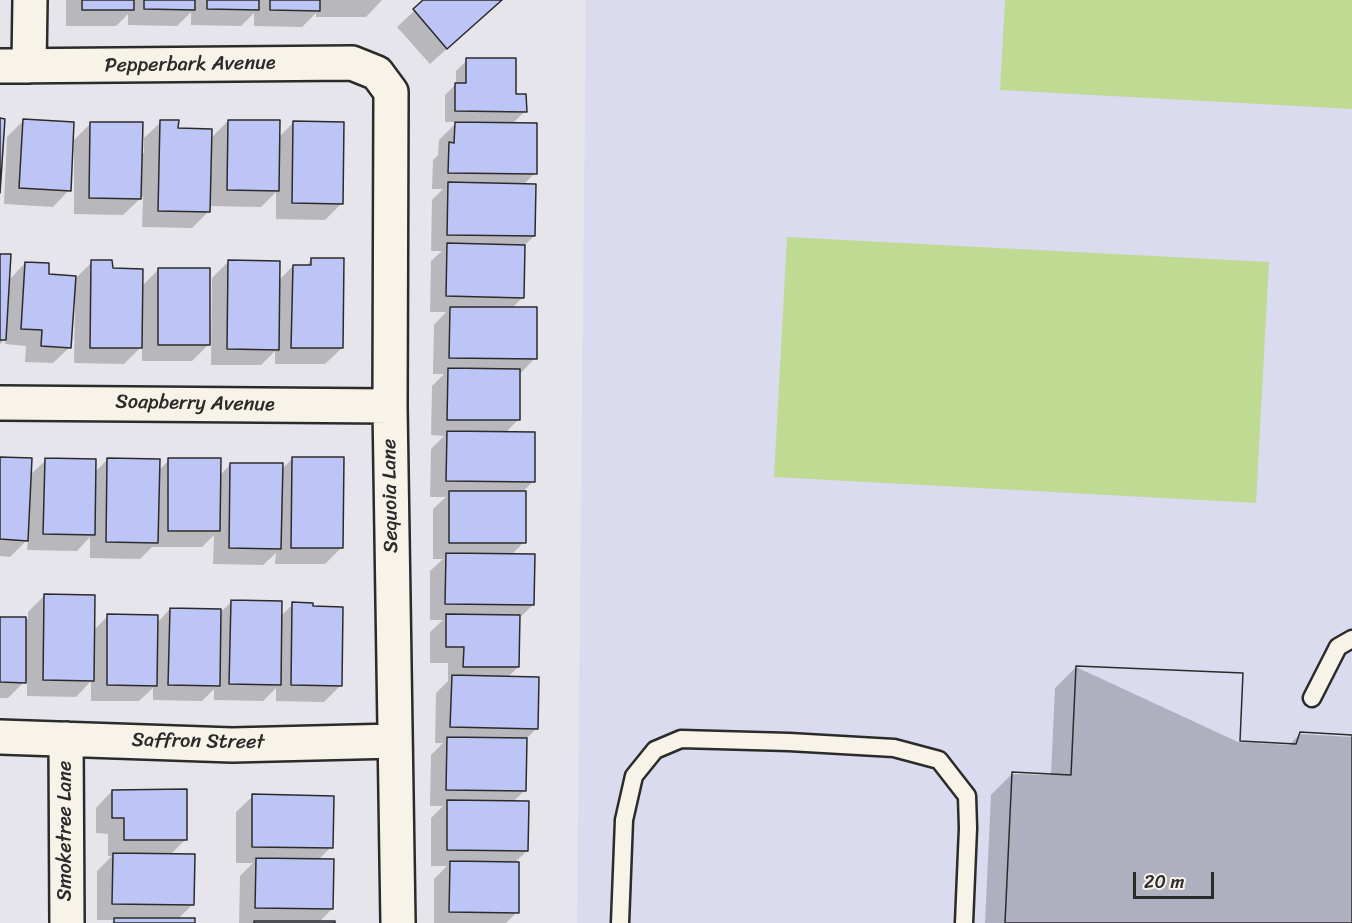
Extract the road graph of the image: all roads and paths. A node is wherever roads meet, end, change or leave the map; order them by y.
1 (30, 0) edge
2 (14, 66) edge
3 (377, 73) joint
4 (0, 402) edge
5 (390, 406) junction
6 (1352, 639) edge
7 (1312, 698) dead end
8 (0, 737) edge
9 (66, 739) junction
10 (395, 741) junction
11 (67, 923) edge
12 (398, 923) edge
13 (620, 923) edge
14 (964, 923) edge

1 - 2 street
2 - 3 street, Pepperbark Avenue
3 - 5 street, Sequoia Lane
4 - 5 street, Soapberry Avenue
5 - 10 street, Sequoia Lane
6 - 7 lane
8 - 9 street, Saffron Street
9 - 10 street, Saffron Street
9 - 11 street, Smoketree Lane
10 - 12 street, Sequoia Lane
13 - 14 lane

